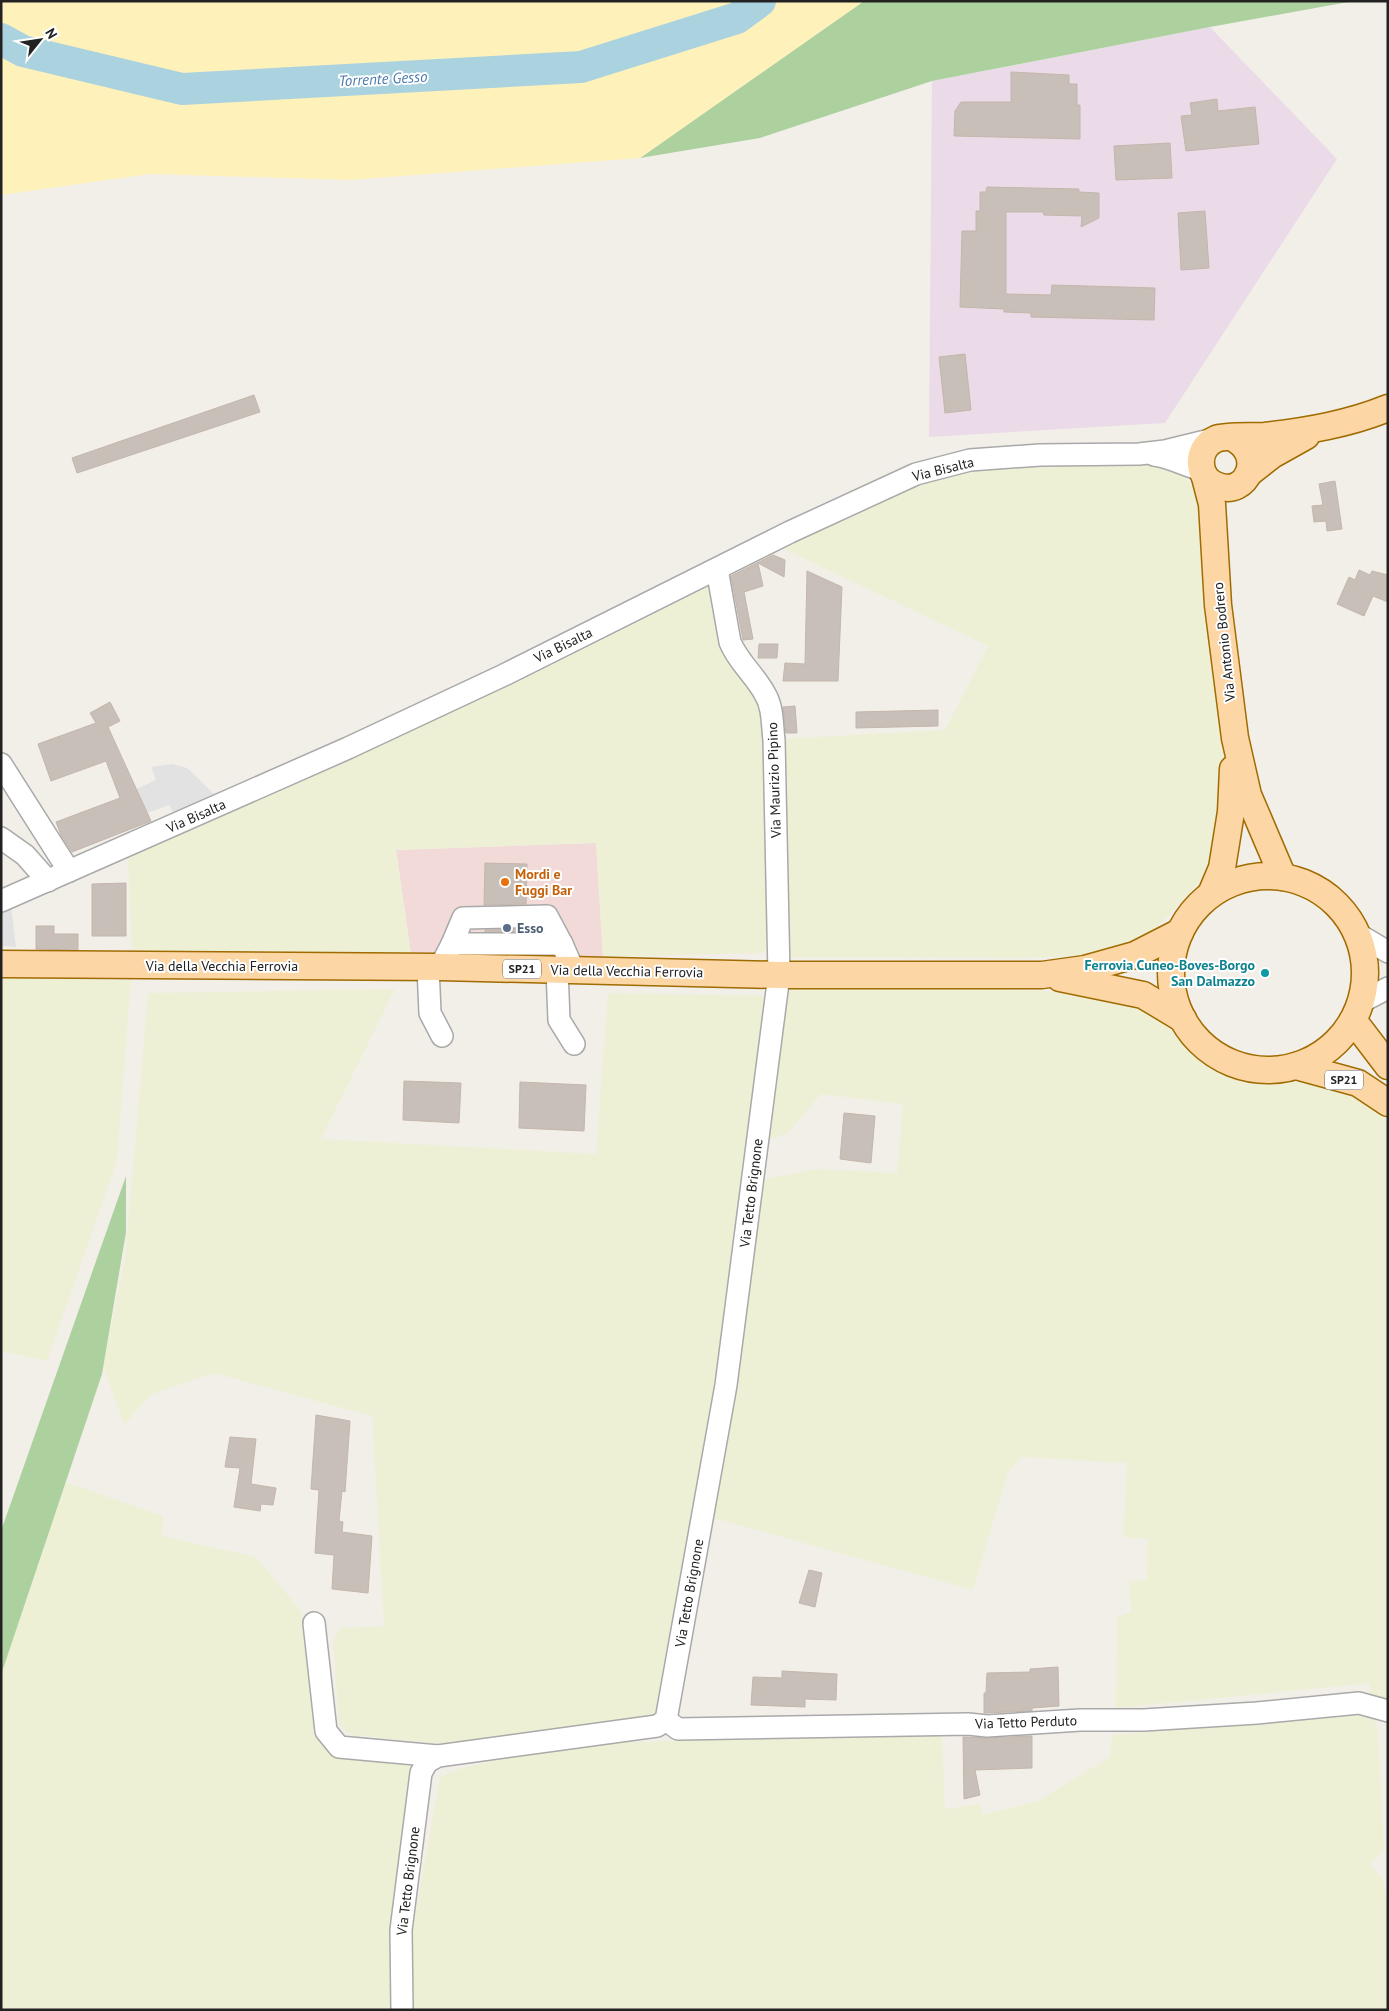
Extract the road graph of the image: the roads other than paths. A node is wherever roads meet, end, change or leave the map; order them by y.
1 (1388, 408) edge
2 (1320, 429) junction
3 (1226, 438) junction
4 (1139, 454) junction
5 (1203, 474) junction
6 (1246, 477) junction
7 (1216, 545) junction
8 (717, 568) junction
9 (1235, 738) junction
10 (1, 764) edge
11 (1, 838) edge
12 (69, 872) junction
13 (1283, 877) junction
14 (48, 881) junction
15 (1211, 894) junction
16 (1, 901) edge
17 (1180, 932) junction
18 (1356, 933) junction
19 (1388, 952) edge
20 (440, 959) junction
21 (1, 964) edge
22 (565, 970) junction
23 (779, 975) junction
24 (1042, 975) junction
25 (1388, 988) edge
26 (1357, 1011) junction
27 (1183, 1019) junction
28 (442, 1036) dead end
29 (574, 1044) dead end
30 (1296, 1066) junction
31 (1388, 1066) edge
32 (1388, 1103) edge
33 (314, 1623) dead end
34 (1388, 1712) edge
35 (666, 1720) junction
36 (438, 1756) junction
37 (402, 2010) edge

1 - 2 main road, Via Bisalta
2 - 3 main road, Via Bisalta
2 - 6 main road, Via Bisalta
3 - 4 street, Via Bisalta
3 - 5 main road
3 - 6 main road
4 - 5 street, Via Bisalta
4 - 8 street, Via Bisalta
5 - 6 main road, Via Bisalta
5 - 7 main road, Via Antonio Bodrero
6 - 7 main road, Via Antonio Bodrero
7 - 9 main road, Via Antonio Bodrero
8 - 12 street, Via Bisalta
8 - 23 street, Via Maurizio Pipino
9 - 13 main road, Via Antonio Bodrero
9 - 15 main road, Via Antonio Bodrero
10 - 12 street
11 - 14 street
12 - 14 street, Via Bisalta
13 - 15 main road
13 - 18 main road
14 - 16 street, Via Bisalta
15 - 17 main road
17 - 24 main road, Via della Vecchia Ferrovia / SP21
17 - 27 main road
18 - 19 street
18 - 26 main road
20 - 21 main road, Via della Vecchia Ferrovia / SP21
20 - 22 main road, Via della Vecchia Ferrovia / SP21
20 - 22 street
20 - 28 street
22 - 23 main road, Via della Vecchia Ferrovia / SP21
22 - 29 street
23 - 24 main road, Via della Vecchia Ferrovia / SP21
23 - 35 street, Via Tetto Brignone
24 - 27 main road, Via della Vecchia Ferrovia / SP21
25 - 26 street
26 - 30 main road
26 - 31 main road
27 - 30 main road
30 - 32 main road, SP21
33 - 36 street
34 - 35 street, Via Tetto Perduto
35 - 36 street
36 - 37 street, Via Tetto Brignone

